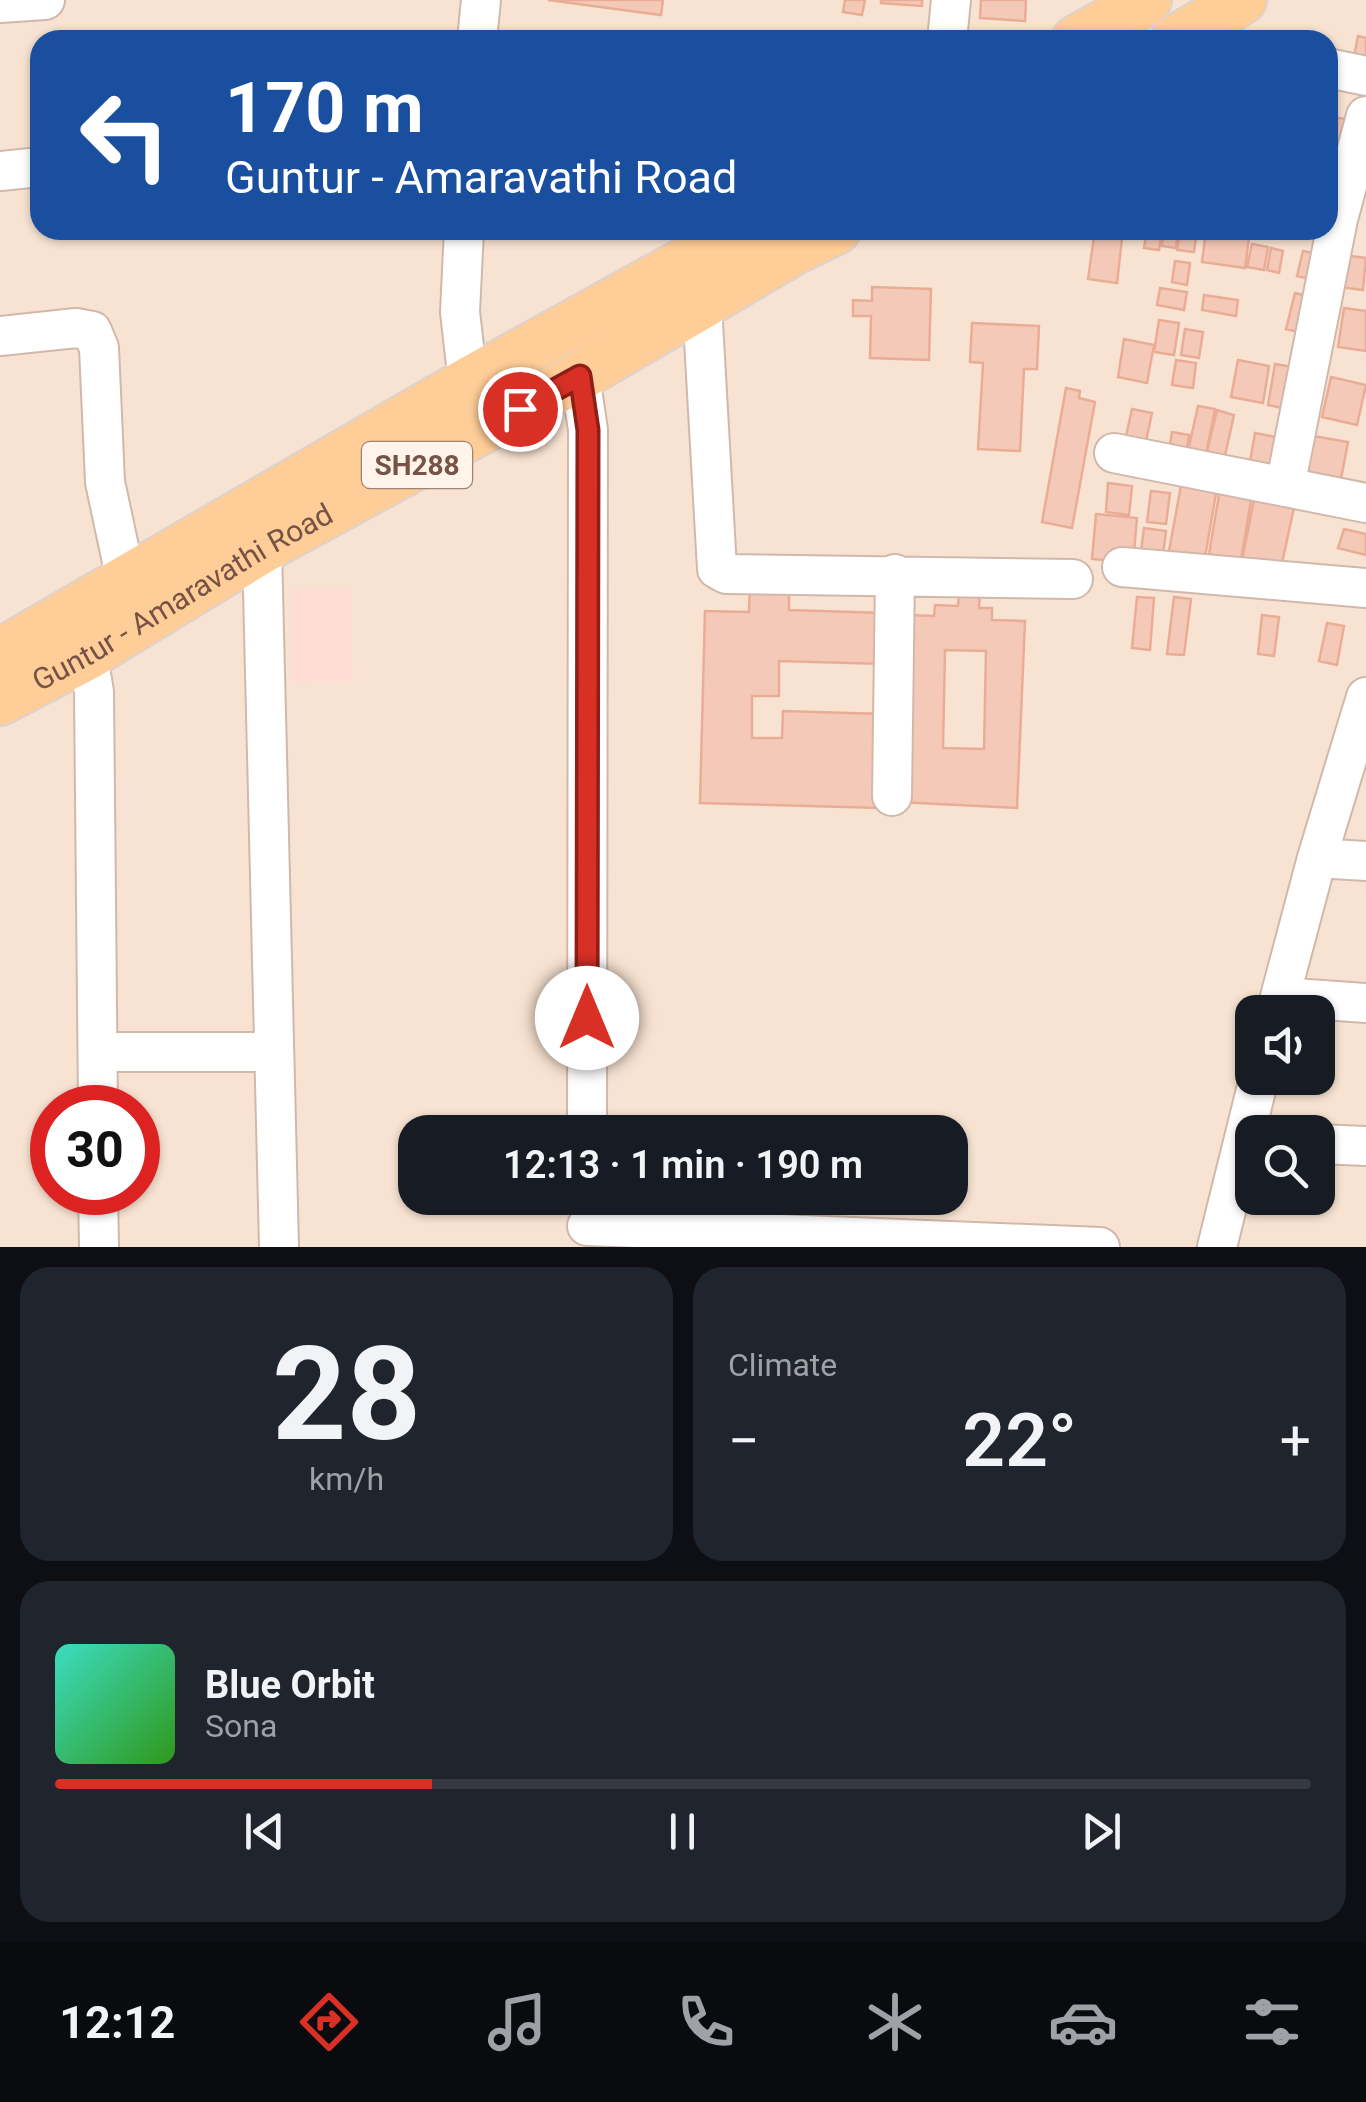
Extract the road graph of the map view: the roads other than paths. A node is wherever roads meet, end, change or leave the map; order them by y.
1 (45, 0) edge
2 (481, 0) edge
3 (951, 0) edge
4 (1147, 0) edge
5 (1242, 0) edge
6 (0, 3) edge
7 (478, 30) edge
8 (948, 30) edge
9 (1094, 30) edge
10 (1192, 30) edge
11 (1338, 70) edge
12 (1366, 76) edge
13 (1366, 116) edge
14 (30, 168) edge
15 (0, 171) edge
16 (1344, 220) edge
17 (464, 240) edge
18 (725, 240) edge
19 (816, 240) edge
20 (702, 305) junction
21 (0, 336) edge
22 (580, 376) junction
23 (468, 382) junction
24 (1114, 454) dead end
25 (1285, 487) junction
26 (1366, 503) edge
27 (262, 550) junction
28 (1122, 567) dead end
29 (895, 574) junction
30 (1072, 579) dead end
31 (126, 580) junction
32 (1366, 588) edge
33 (0, 653) edge
34 (88, 655) junction
35 (1366, 696) edge
36 (0, 701) edge
37 (892, 796) dead end
38 (1317, 858) junction
39 (1366, 862) edge
40 (1281, 995) edge
41 (1366, 1003) edge
42 (1335, 1004) edge
43 (98, 1052) junction
44 (273, 1052) junction
45 (98, 1085) edge
46 (587, 1115) edge
47 (1335, 1145) edge
48 (1366, 1146) edge
49 (1235, 1187) edge
50 (98, 1215) edge
51 (587, 1224) edge
52 (98, 1247) edge
53 (279, 1247) edge
54 (1100, 1247) edge
55 (1218, 1247) edge

1 - 6 street
2 - 7 street
3 - 8 street
4 - 9 main road
5 - 10 main road
11 - 12 street
13 - 16 street
14 - 15 street
16 - 25 street
17 - 23 street
18 - 23 main road, Guntur - Amaravathi Road / SH288
19 - 20 main road, Guntur - Amaravathi Road / SH288
20 - 22 main road, Guntur - Amaravathi Road / SH288
20 - 29 street
21 - 31 street
22 - 27 main road, Guntur - Amaravathi Road / SH288
22 - 46 street
23 - 31 main road, Guntur - Amaravathi Road / SH288
24 - 25 street
25 - 26 street
27 - 34 main road, Guntur - Amaravathi Road / SH288
27 - 44 street
28 - 32 street
29 - 30 street
29 - 37 street
31 - 33 main road, Guntur - Amaravathi Road / SH288
34 - 36 main road, Guntur - Amaravathi Road / SH288
34 - 43 street
35 - 38 street
38 - 39 street
38 - 40 street
41 - 42 street
43 - 44 street
43 - 45 street
44 - 53 street
47 - 48 street
49 - 55 street
50 - 52 street
51 - 54 street

